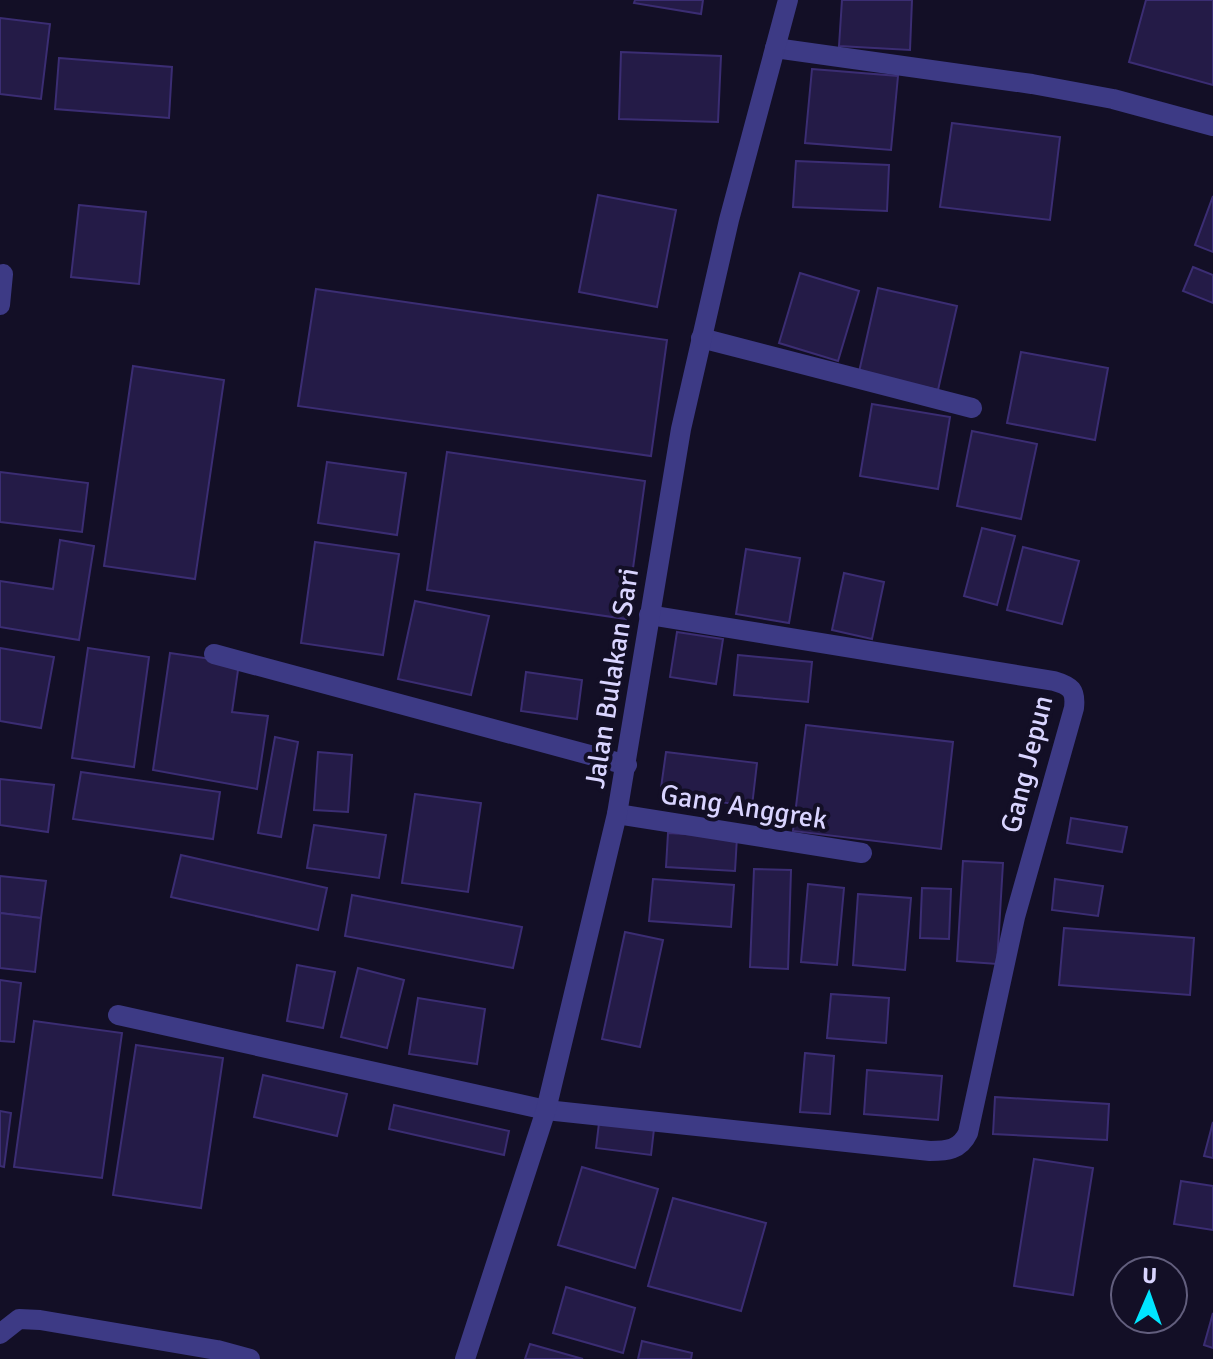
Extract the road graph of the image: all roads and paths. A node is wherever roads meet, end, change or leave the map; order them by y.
1 (788, 0) edge
2 (775, 48) junction
3 (1213, 126) edge
4 (3, 274) dead end
5 (0, 305) edge
6 (701, 338) junction
7 (972, 408) dead end
8 (649, 615) junction
9 (214, 654) dead end
10 (627, 765) junction
11 (617, 814) junction
12 (862, 853) dead end
13 (118, 1015) dead end
14 (546, 1110) junction
15 (0, 1334) edge
16 (250, 1359) edge
17 (465, 1359) edge

1 - 2 street, Jalan Bulakan Sari
2 - 3 street
2 - 6 street, Jalan Bulakan Sari
4 - 5 street
6 - 7 street
6 - 8 street, Jalan Bulakan Sari
8 - 10 street, Jalan Bulakan Sari
8 - 14 street, Gang Jepun
9 - 10 street
10 - 11 street, Jalan Bulakan Sari
11 - 12 street, Gang Anggrek
11 - 14 street, Jalan Bulakan Sari
13 - 14 street
14 - 17 street, Jalan Bulakan Sari
15 - 16 street

